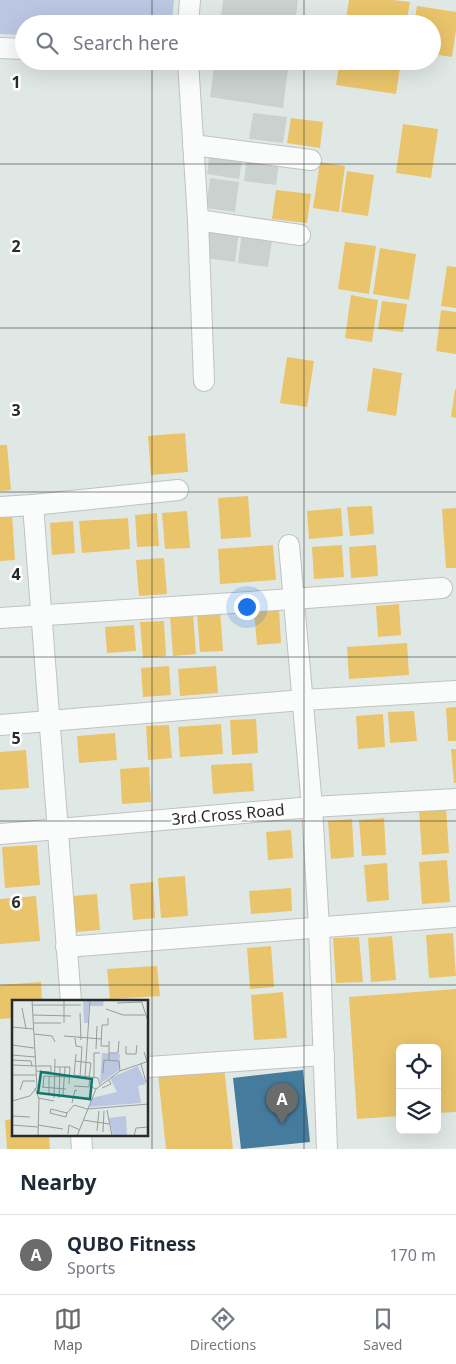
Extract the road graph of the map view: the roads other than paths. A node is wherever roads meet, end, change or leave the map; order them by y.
1 (190, 0) edge
2 (189, 15) edge
3 (0, 48) edge
4 (15, 49) edge
5 (189, 70) edge
6 (193, 145) junction
7 (311, 160) dead end
8 (198, 220) junction
9 (300, 235) dead end
10 (204, 381) dead end
11 (178, 490) dead end
12 (33, 505) junction
13 (0, 507) edge
14 (289, 545) dead end
15 (442, 588) dead end
16 (293, 600) junction
17 (42, 616) junction
18 (0, 618) edge
19 (456, 691) edge
20 (303, 700) junction
21 (49, 721) junction
22 (0, 725) edge
23 (456, 799) edge
24 (312, 807) junction
25 (58, 829) junction
26 (0, 834) edge
27 (454, 917) dead end
28 (319, 928) junction
29 (66, 947) junction
30 (71, 1000) edge
31 (324, 1055) junction
32 (149, 1067) edge
33 (81, 1136) edge
34 (82, 1149) edge
35 (326, 1149) edge

1 - 2 street
3 - 4 street
5 - 6 street
6 - 7 street
6 - 8 street
8 - 9 street
8 - 10 street
11 - 12 street
12 - 13 street
12 - 17 street
14 - 16 street
15 - 16 street
16 - 17 street
16 - 20 street
17 - 18 street
17 - 21 street
19 - 20 street
20 - 21 street
20 - 24 street
21 - 22 street
21 - 25 street
23 - 24 street, 3rd Cross Road
24 - 25 street, 3rd Cross Road
24 - 28 street
25 - 26 street, 3rd Cross Road
25 - 29 street
27 - 28 street
28 - 29 street
28 - 31 street
29 - 30 street
31 - 32 street
31 - 35 street
33 - 34 street

